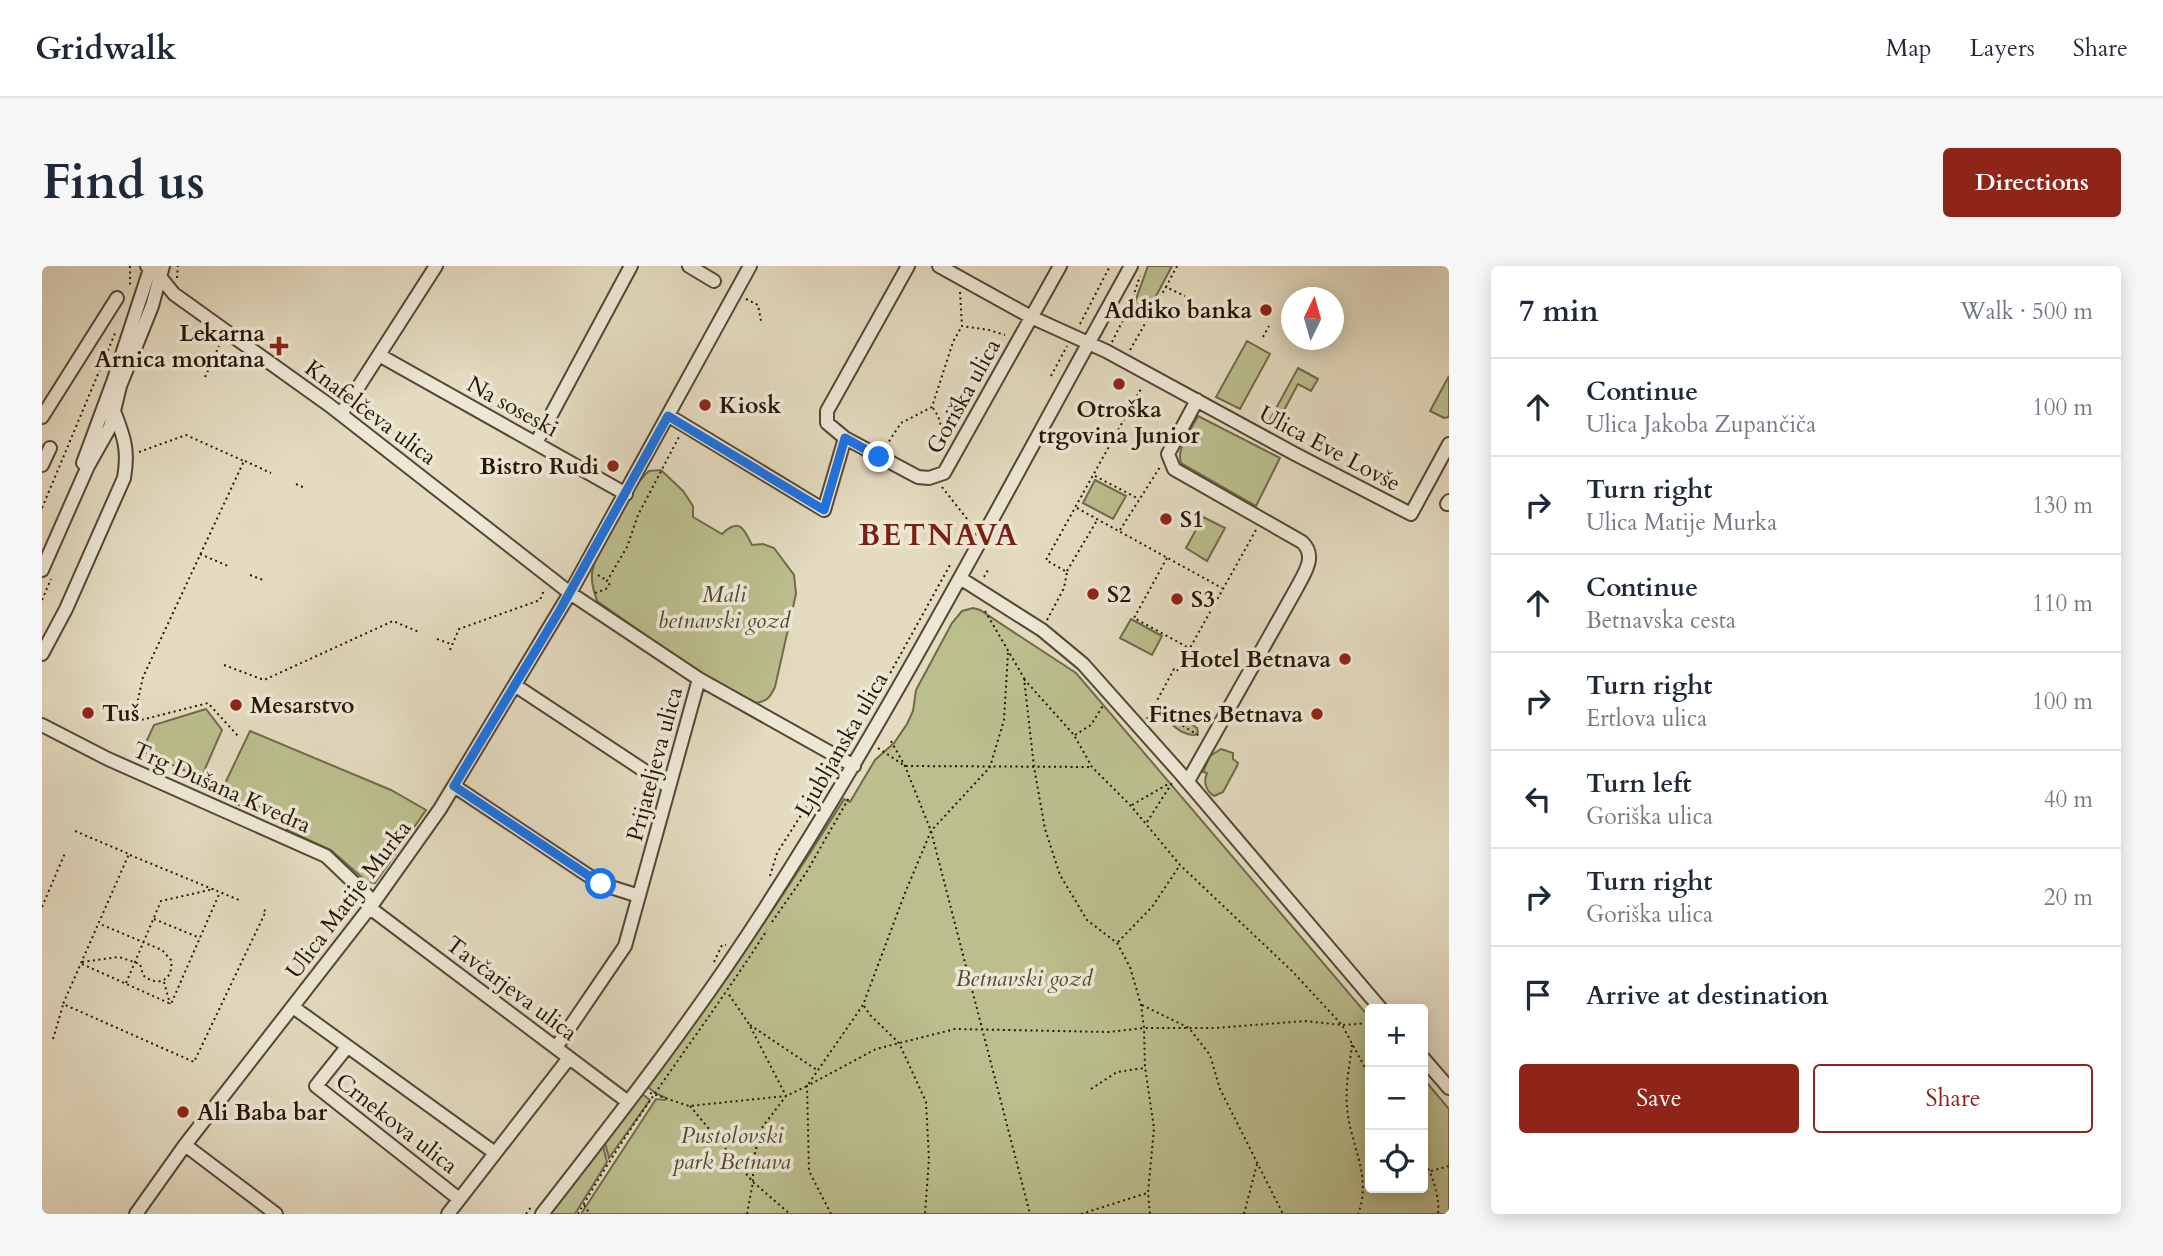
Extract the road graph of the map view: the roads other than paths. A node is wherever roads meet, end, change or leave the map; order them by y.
1 (436, 266) edge
2 (631, 266) edge
3 (689, 266) edge
4 (750, 266) edge
5 (908, 266) edge
6 (939, 266) edge
7 (1060, 266) edge
8 (155, 269) edge
9 (1136, 270) edge
10 (714, 281) dead end
11 (117, 298) dead end
12 (1031, 317) junction
13 (1089, 342) junction
14 (379, 355) junction
15 (1196, 400) junction
16 (114, 411) junction
17 (341, 414) junction
18 (668, 416) junction
19 (42, 417) edge
20 (845, 438) junction
21 (536, 443) junction
22 (1449, 444) edge
23 (50, 448) dead end
24 (42, 465) edge
25 (626, 494) junction
26 (42, 552) edge
27 (42, 570) edge
28 (960, 578) junction
29 (570, 593) junction
30 (42, 654) edge
31 (699, 678) junction
32 (516, 686) junction
33 (42, 725) edge
34 (854, 766) junction
35 (1188, 781) junction
36 (454, 786) junction
37 (669, 787) junction
38 (639, 896) junction
39 (372, 905) junction
40 (1377, 1004) edge
41 (293, 1007) junction
42 (556, 1046) junction
43 (346, 1047) junction
44 (569, 1058) junction
45 (1428, 1064) edge
46 (1449, 1088) edge
47 (628, 1102) junction
48 (185, 1145) junction
49 (495, 1153) junction
50 (459, 1199) junction
51 (136, 1214) edge
52 (276, 1214) edge
53 (448, 1214) edge
54 (542, 1214) edge

1 - 14 street
2 - 21 street
3 - 10 street
4 - 18 street, Ulica Matije Murka
5 - 20 street, Goriška ulica
6 - 12 street
7 - 12 street, Goriška ulica
8 - 16 street
8 - 17 street, Knafelčeva ulica
8 - 26 street
9 - 13 street, Ljubljanska ulica
11 - 19 street
12 - 13 street
12 - 20 street, Goriška ulica
13 - 15 street, Ulica Eve Lovše
13 - 28 street, Ljubljanska ulica
14 - 17 street
14 - 21 street, Na soseski
15 - 22 street, Ulica Eve Lovše
15 - 35 street
16 - 27 street
16 - 30 street
17 - 29 street, Knafelčeva ulica
18 - 20 street
18 - 25 street, Ulica Matije Murka
21 - 25 street, Na soseski
23 - 24 street
25 - 29 street, Ulica Matije Murka
28 - 34 street, Ljubljanska ulica
28 - 35 street
29 - 31 street, Knafelčeva ulica
29 - 32 street, Ulica Matije Murka
31 - 34 street, Knafelčeva ulica
31 - 37 street, Prijateljeva ulica
32 - 36 street, Ulica Matije Murka
32 - 37 street
33 - 39 street, Trg Dušana Kvedra
34 - 47 street, Ljubljanska ulica
35 - 40 street
36 - 38 street
36 - 39 street, Ulica Matije Murka
37 - 38 street, Prijateljeva ulica
38 - 42 street, Prijateljeva ulica
39 - 41 street, Ulica Matije Murka
39 - 42 street, Tavčarjeva ulica
41 - 43 street, Crnekova ulica
41 - 48 street, Ulica Matije Murka
42 - 44 street, Tavčarjeva ulica
43 - 49 street, Crnekova ulica
43 - 50 street, Crnekova ulica
44 - 47 street, Tavčarjeva ulica
44 - 49 street
45 - 46 street
47 - 54 street, Ljubljanska ulica
48 - 51 street, Ulica Matije Murka
48 - 52 street
49 - 50 street
50 - 53 street

